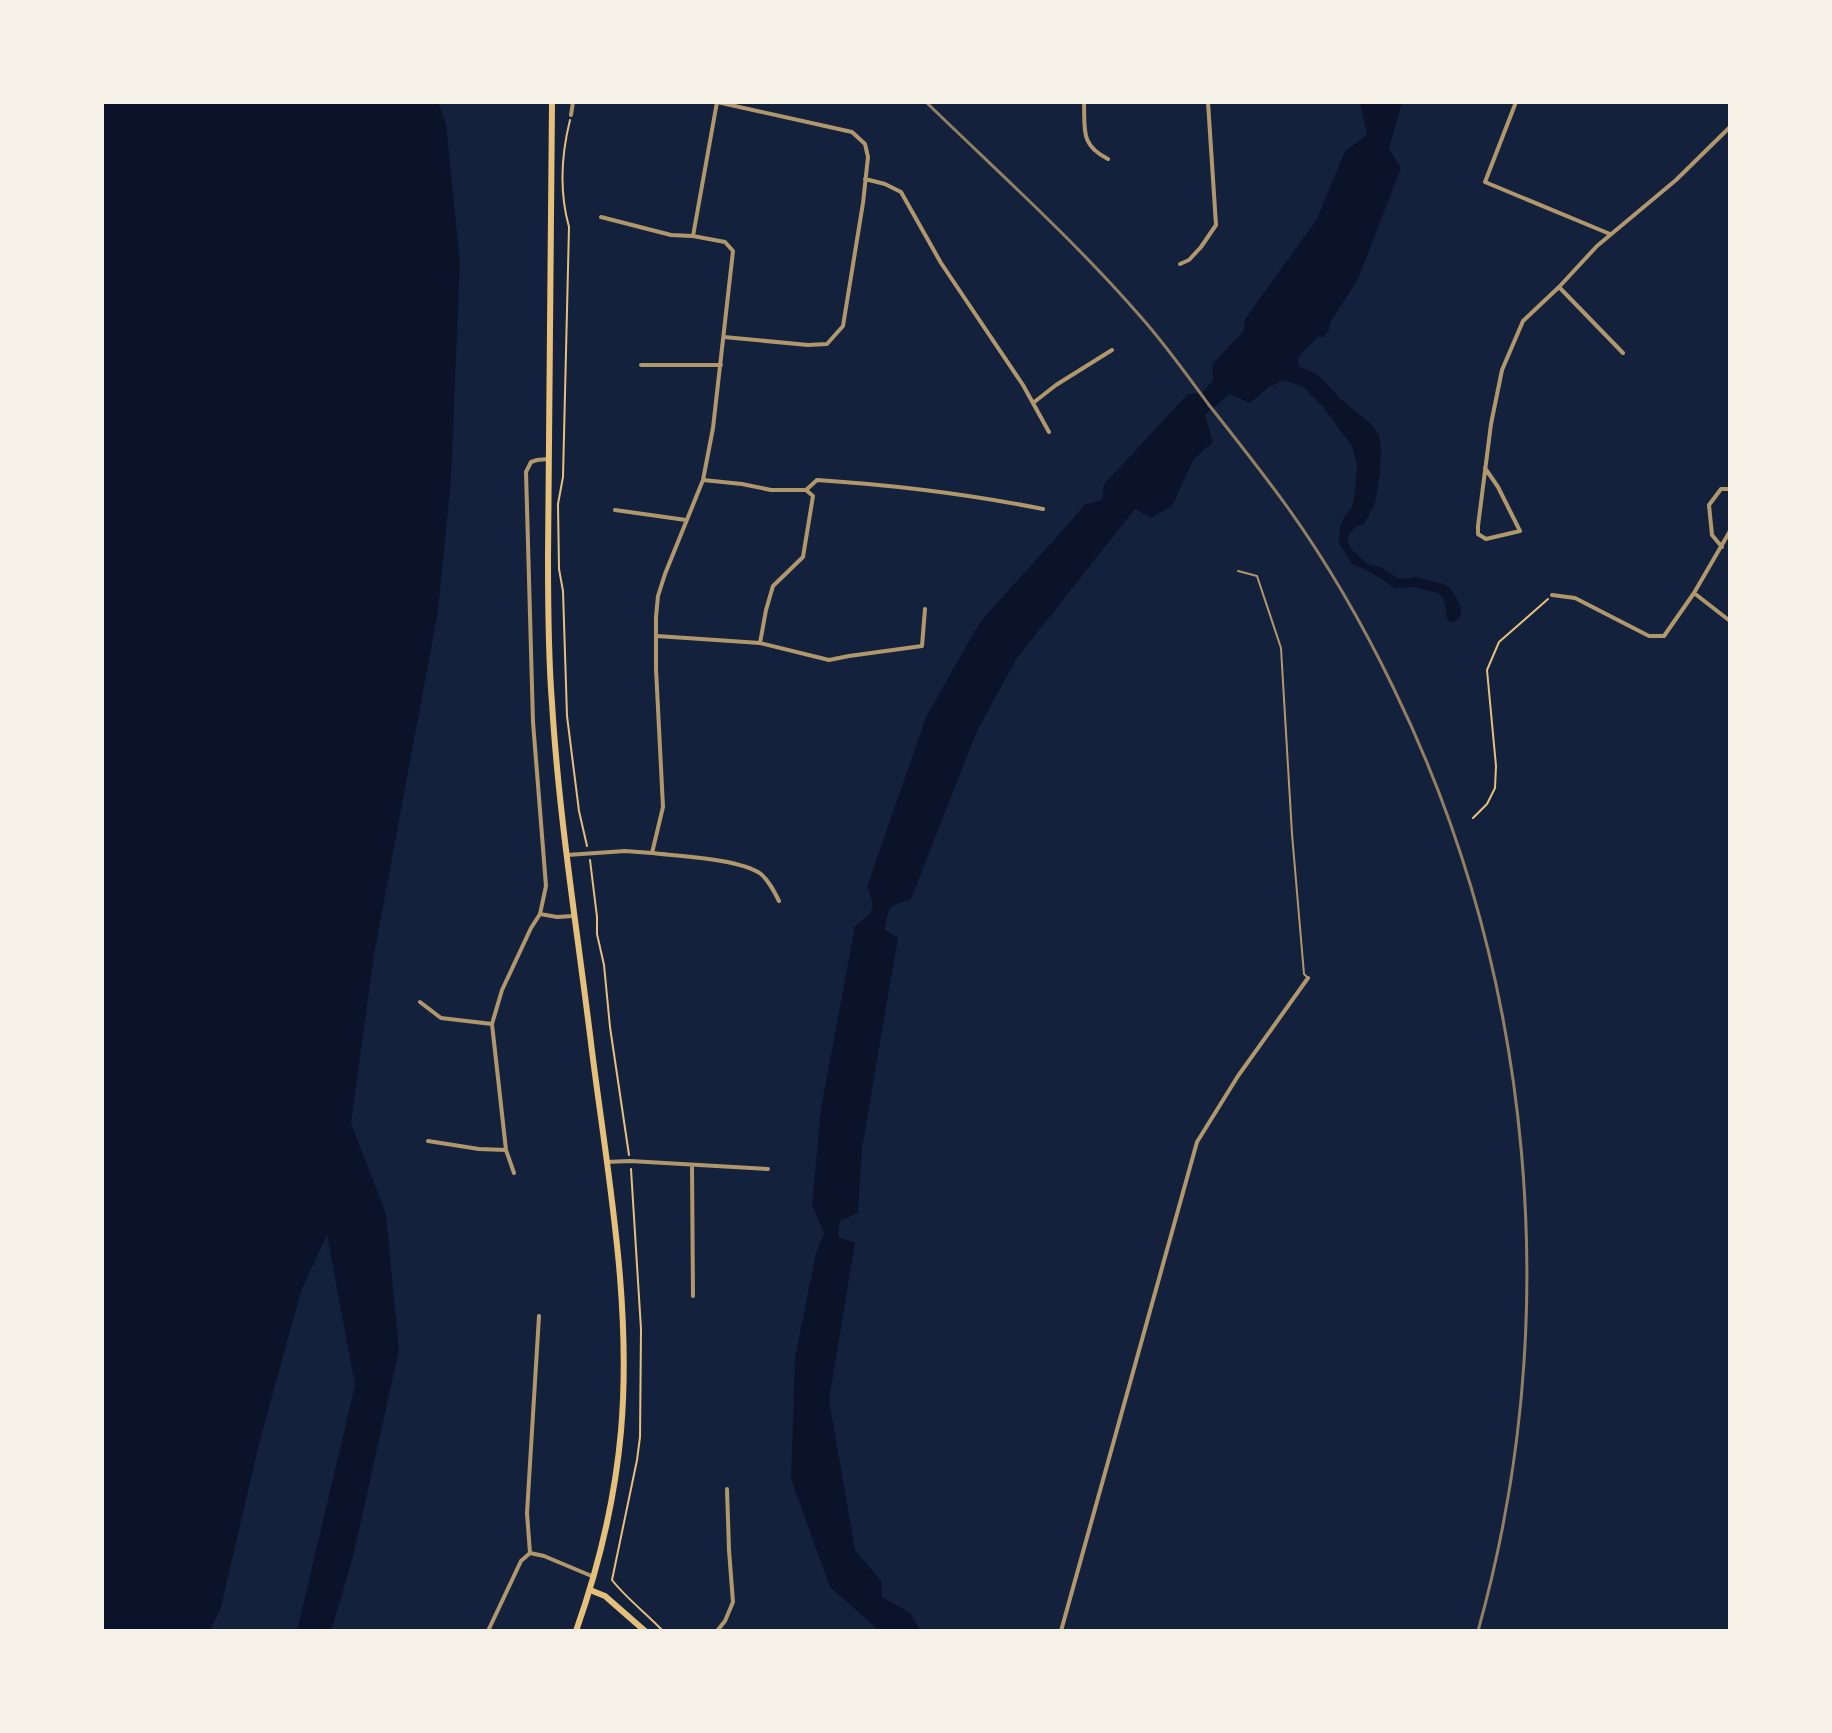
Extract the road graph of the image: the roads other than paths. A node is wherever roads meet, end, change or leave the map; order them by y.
1 (552, 102) edge
2 (573, 102) edge
3 (717, 102) edge
4 (1084, 102) edge
5 (1208, 102) edge
6 (1516, 102) edge
7 (571, 115) road end
8 (1730, 127) edge
9 (1108, 159) dead end
10 (865, 179) junction
11 (601, 217) dead end
12 (1610, 234) junction
13 (693, 236) junction
14 (1180, 264) dead end
15 (1559, 287) junction
16 (724, 337) junction
17 (1112, 350) dead end
18 (1623, 353) dead end
19 (641, 365) dead end
20 (721, 365) junction
21 (1033, 403) junction
22 (1049, 432) dead end
23 (548, 459) junction
24 (1485, 468) junction
25 (703, 480) junction
26 (1730, 489) edge
27 (806, 490) junction
28 (1043, 509) dead end
29 (615, 510) dead end
30 (686, 520) junction
31 (1730, 531) edge
32 (1722, 547) junction
33 (1238, 571) dead end
34 (1694, 593) junction
35 (1552, 595) road end
36 (925, 609) dead end
37 (1730, 621) edge
38 (656, 636) junction
39 (760, 643) junction
40 (652, 853) junction
41 (567, 855) junction
42 (779, 901) dead end
43 (540, 914) junction
44 (575, 915) junction
45 (1308, 978) joint
46 (420, 1002) dead end
47 (492, 1024) junction
48 (428, 1141) dead end
49 (506, 1150) junction
50 (606, 1162) junction
51 (692, 1165) junction
52 (768, 1169) dead end
53 (514, 1173) dead end
54 (693, 1296) dead end
55 (539, 1316) dead end
56 (727, 1489) dead end
57 (530, 1553) junction
58 (594, 1577) junction
59 (590, 1590) junction
60 (488, 1631) edge
61 (576, 1631) edge
62 (645, 1631) edge
63 (717, 1631) edge
64 (1061, 1631) edge

1 - 23 main road
2 - 7 street
3 - 10 street
3 - 13 street
4 - 9 street
5 - 14 street
6 - 12 street
8 - 12 street
10 - 16 street
10 - 21 street
11 - 13 street
12 - 15 street
13 - 16 street
15 - 18 street
15 - 24 street
16 - 20 street
17 - 21 street
19 - 20 street
20 - 25 street
21 - 22 street
23 - 41 main road
23 - 43 street
24 - 24 street
25 - 27 street
25 - 30 street
26 - 32 street
27 - 28 street
27 - 39 street
29 - 30 street
30 - 38 street
31 - 32 street
32 - 34 street
33 - 45 lane
34 - 35 street
34 - 37 street
36 - 39 street
38 - 39 street
38 - 40 street
40 - 41 street
40 - 42 street
41 - 44 main road
43 - 44 street
43 - 47 street
44 - 50 main road
45 - 64 street
46 - 47 street
47 - 49 street
48 - 49 street
49 - 53 street
50 - 51 street
50 - 58 main road
51 - 52 street
51 - 54 street
55 - 57 street
56 - 63 street
57 - 58 street
57 - 60 street
58 - 59 main road
59 - 61 main road
59 - 62 main road

